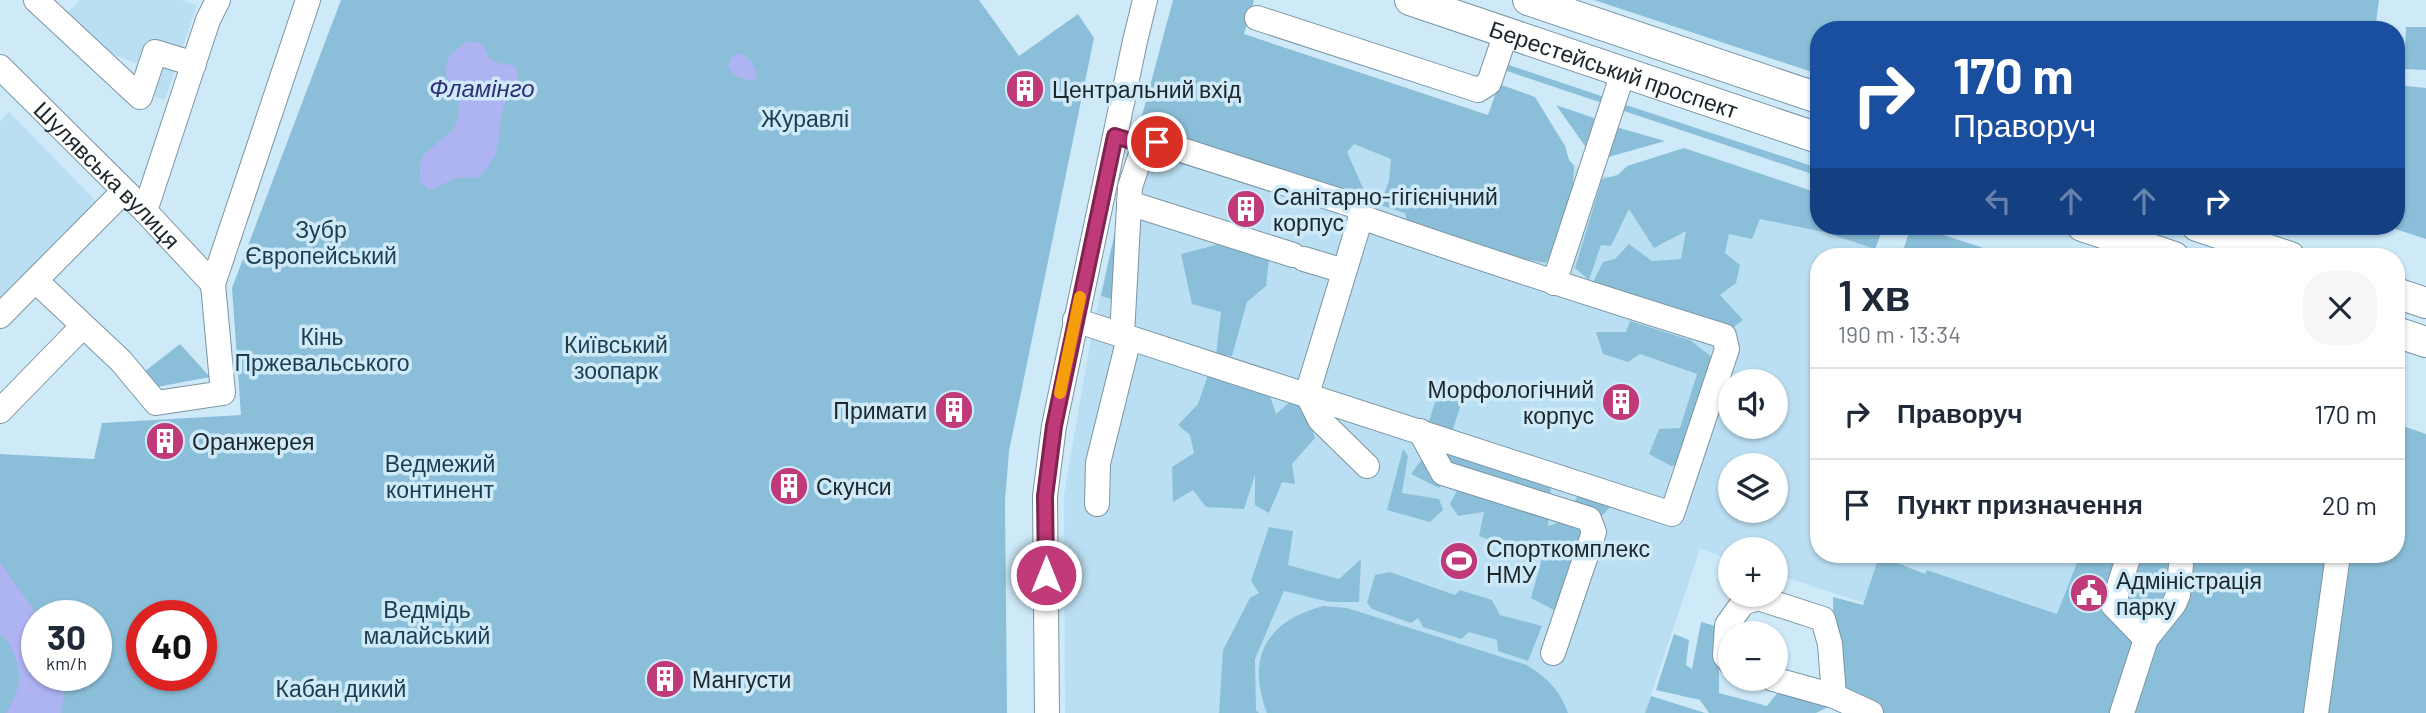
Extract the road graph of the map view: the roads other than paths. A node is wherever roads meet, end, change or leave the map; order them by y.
1 (36, 0) edge
2 (218, 0) edge
3 (308, 0) edge
4 (1145, 0) edge
5 (1410, 0) edge
6 (1528, 0) edge
7 (1257, 18) dead end
8 (1506, 33) junction
9 (194, 64) junction
10 (0, 67) edge
11 (1623, 74) junction
12 (1810, 95) edge
13 (1810, 135) edge
14 (1115, 136) junction
15 (1144, 145) junction
16 (124, 191) junction
17 (1129, 203) junction
18 (145, 211) junction
19 (1361, 216) junction
20 (2109, 235) edge
21 (2224, 235) edge
22 (2147, 248) edge
23 (2263, 248) edge
24 (1344, 271) junction
25 (36, 281) junction
26 (1554, 283) junction
27 (213, 284) junction
28 (2405, 296) edge
29 (2426, 303) edge
30 (0, 316) edge
31 (1075, 320) junction
32 (83, 326) junction
33 (2405, 335) edge
34 (1126, 336) junction
35 (2426, 342) edge
36 (1307, 394) junction
37 (0, 411) edge
38 (1420, 431) junction
39 (1367, 466) dead end
40 (1097, 504) dead end
41 (2126, 563) edge
42 (2181, 563) edge
43 (2337, 563) edge
44 (1730, 621) edge
45 (2146, 639) junction
46 (1553, 653) dead end
47 (1788, 683) edge
48 (1834, 696) junction
49 (1047, 713) edge
50 (1871, 713) edge
51 (2122, 713) edge
52 (2316, 713) edge

1 - 9 street
2 - 9 street
3 - 27 street
4 - 14 street
5 - 8 main road, Берестейський проспект
6 - 12 main road, Берестейський проспект
7 - 8 street
8 - 11 main road, Берестейський проспект
9 - 18 street
10 - 16 street, Шулявська вулиця
11 - 13 main road, Берестейський проспект
11 - 26 street
14 - 15 street
14 - 31 street
15 - 17 street
15 - 19 street
16 - 18 street, Шулявська вулиця
16 - 25 street
17 - 24 street
17 - 34 street
18 - 27 street, Шулявська вулиця
19 - 24 street
19 - 26 street
20 - 22 main road
21 - 23 main road
24 - 36 street
25 - 30 street
25 - 32 street
26 - 38 street
27 - 32 street
28 - 29 main road
31 - 34 street
31 - 49 street
32 - 37 street
33 - 35 main road
34 - 36 street
34 - 40 street
36 - 38 street
36 - 39 street
38 - 46 street
41 - 45 street
42 - 45 street
43 - 52 street
44 - 48 street
45 - 51 street
47 - 48 street
48 - 50 street

